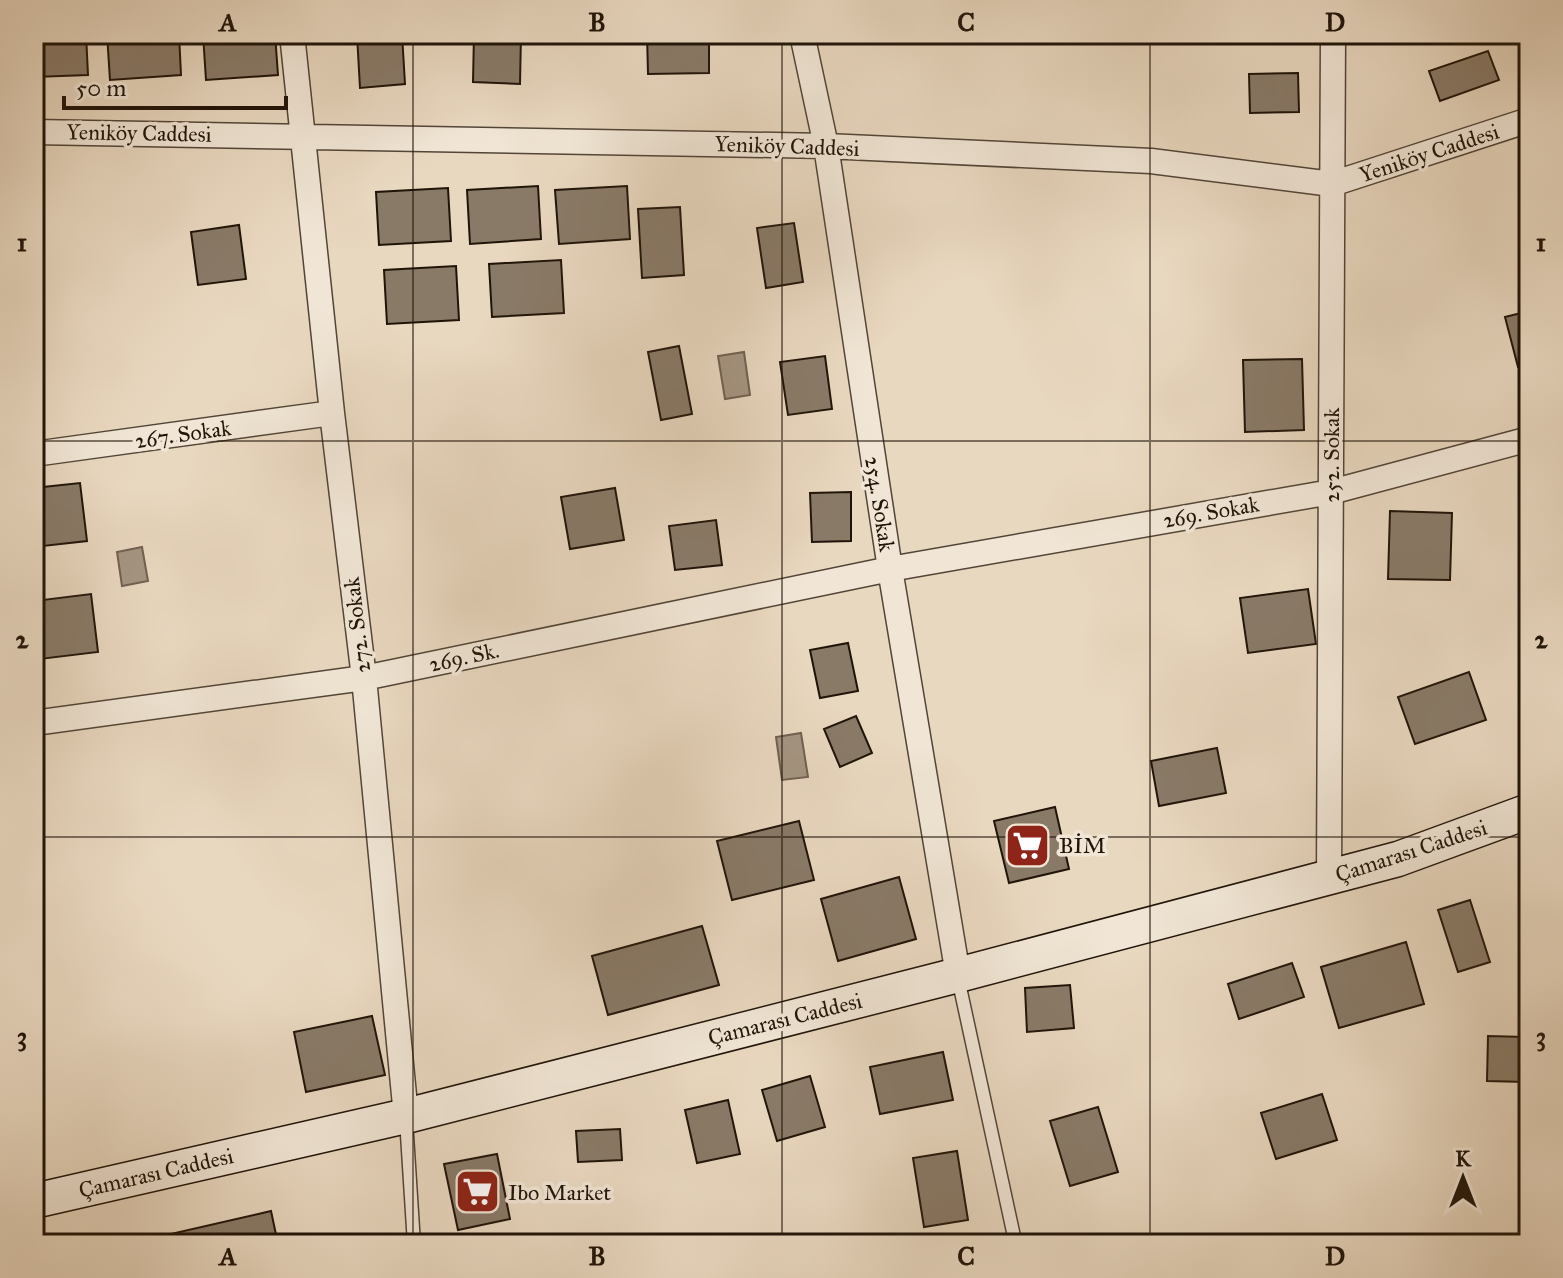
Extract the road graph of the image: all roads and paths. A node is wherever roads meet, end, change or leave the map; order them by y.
1 (292, 34) edge
2 (802, 34) edge
3 (1333, 34) edge
4 (1529, 120) edge
5 (34, 132) edge
6 (304, 135) junction
7 (826, 146) junction
8 (1332, 184) junction
9 (332, 413) junction
10 (1529, 439) edge
11 (34, 454) edge
12 (1331, 492) junction
13 (890, 569) junction
14 (364, 678) junction
15 (34, 723) edge
16 (1529, 811) edge
17 (1329, 877) junction
18 (958, 975) junction
19 (406, 1116) junction
20 (34, 1201) edge
21 (1015, 1241) dead end
22 (414, 1244) edge

1 - 6 street, 272. Sokak
2 - 7 street, 254. Sokak
3 - 8 street, 252. Sokak
4 - 8 street, Yeniköy Caddesi
5 - 6 street, Yeniköy Caddesi
6 - 7 street, Yeniköy Caddesi
6 - 9 street, 272. Sokak
7 - 8 street, Yeniköy Caddesi
7 - 13 street, 254. Sokak
8 - 12 street, 252. Sokak
9 - 11 street, 267. Sokak
9 - 14 street, 272. Sokak
10 - 12 street, 269. Sokak
12 - 13 street, 269. Sokak
12 - 17 street, 252. Sokak
13 - 14 street, 269. Sk.
13 - 18 street, 254. Sokak
14 - 15 street, 269. Sk.
14 - 19 street, 272. Sokak
16 - 17 street, Çamarası Caddesi
17 - 18 street, Çamarası Caddesi
18 - 19 street, Çamarası Caddesi
18 - 21 lane
19 - 20 street, Çamarası Caddesi
19 - 22 lane

